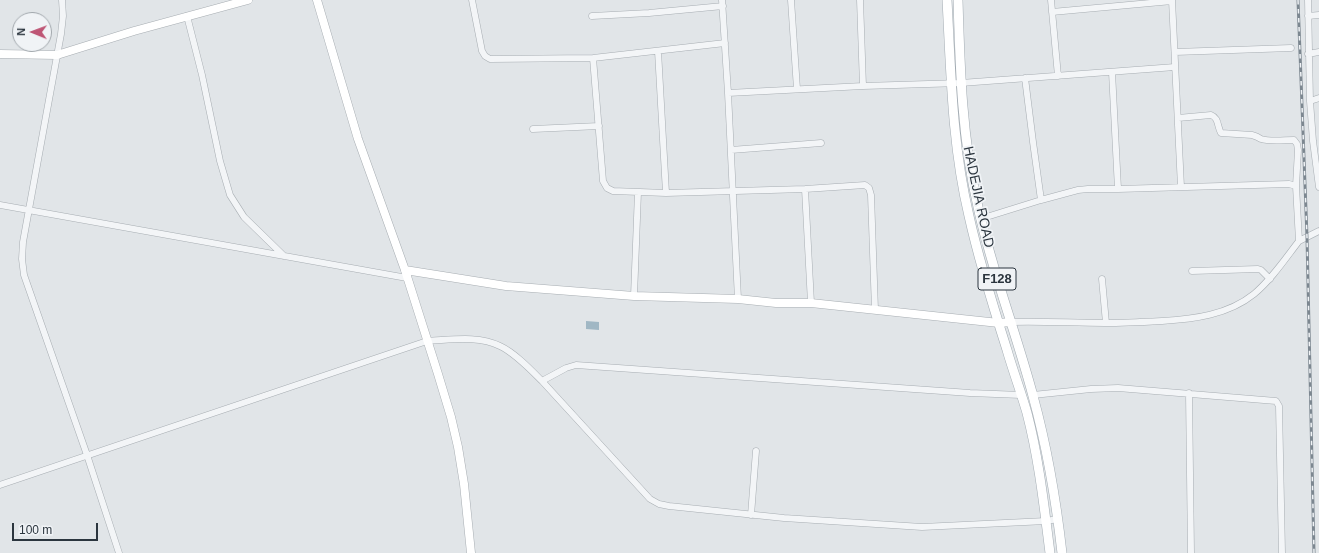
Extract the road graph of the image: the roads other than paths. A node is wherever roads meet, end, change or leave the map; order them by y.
1 (62, 0) edge
2 (248, 0) edge
3 (317, 0) edge
4 (472, 0) edge
5 (791, 0) edge
6 (860, 0) edge
7 (948, 0) edge
8 (958, 0) edge
9 (1051, 0) edge
10 (1172, 0) edge
11 (1308, 0) edge
12 (722, 3) edge
13 (1052, 12) junction
14 (1319, 14) edge
15 (187, 16) junction
16 (592, 16) dead end
17 (1308, 16) junction
18 (725, 43) junction
19 (1292, 48) dead end
20 (658, 50) junction
21 (1175, 52) junction
22 (1319, 52) edge
23 (0, 54) edge
24 (1308, 54) junction
25 (57, 55) junction
26 (593, 58) junction
27 (1175, 67) junction
28 (1112, 72) junction
29 (1058, 76) junction
30 (1026, 78) junction
31 (961, 83) junction
32 (951, 84) junction
33 (863, 86) junction
34 (797, 89) junction
35 (728, 93) junction
36 (1319, 98) edge
37 (1310, 101) junction
38 (1178, 118) junction
39 (599, 126) junction
40 (533, 129) dead end
41 (1316, 141) edge
42 (821, 143) dead end
43 (731, 150) junction
44 (1296, 186) junction
45 (1181, 187) junction
46 (1319, 187) edge
47 (805, 189) junction
48 (1118, 189) junction
49 (733, 191) junction
50 (638, 192) junction
51 (666, 193) junction
52 (1041, 200) junction
53 (0, 205) edge
54 (29, 210) junction
55 (980, 219) junction
56 (1319, 231) edge
57 (1299, 241) junction
58 (284, 256) junction
59 (1192, 271) dead end
60 (406, 274) junction
61 (1102, 279) dead end
62 (1270, 279) junction
63 (634, 296) junction
64 (738, 299) junction
65 (811, 303) junction
66 (875, 310) junction
67 (1010, 322) junction
68 (999, 323) junction
69 (1106, 323) junction
70 (427, 342) junction
71 (542, 381) junction
72 (1189, 393) junction
73 (1021, 395) junction
74 (1033, 395) junction
75 (756, 451) dead end
76 (87, 455) junction
77 (0, 484) edge
78 (751, 515) junction
79 (1058, 519) junction
80 (1046, 520) junction
81 (119, 553) edge
82 (471, 553) edge
83 (1050, 553) edge
84 (1062, 553) edge
85 (1191, 553) edge
86 (1282, 553) edge

1 - 25 street
2 - 15 street
3 - 60 street
4 - 26 street
5 - 34 street
6 - 33 street
7 - 32 main road, HADEJIA ROAD / F128
8 - 31 main road, HADEJIA ROAD / F128
9 - 13 street
10 - 13 street
10 - 21 street
11 - 17 street
12 - 16 street
12 - 18 street
13 - 29 street
14 - 17 street
15 - 25 street
15 - 58 street
17 - 24 street
18 - 20 street
18 - 35 street
19 - 21 street
20 - 26 street
20 - 51 street
21 - 27 street
22 - 24 street
23 - 25 street
24 - 37 street
25 - 54 street
26 - 39 street
27 - 28 street
27 - 38 street
28 - 29 street
28 - 48 street
29 - 30 street
30 - 31 street
30 - 52 street
31 - 32 street
31 - 55 main road, HADEJIA ROAD / F128
32 - 33 street
32 - 68 main road, HADEJIA ROAD / F128
33 - 34 street
34 - 35 street
35 - 43 street
36 - 37 street
37 - 41 street
38 - 44 street
38 - 45 street
39 - 40 street
39 - 50 street
41 - 46 street
42 - 43 street
43 - 49 street
44 - 45 street
44 - 57 street
45 - 48 street
47 - 49 street
47 - 65 street
47 - 66 street
48 - 52 street
49 - 51 street
49 - 64 street
50 - 51 street
50 - 63 street
52 - 55 street
53 - 54 street
54 - 58 street
54 - 76 street
55 - 67 main road, HADEJIA ROAD / F128
56 - 57 street
57 - 62 street
58 - 60 street
59 - 62 street
60 - 63 street
60 - 70 street
61 - 69 street
62 - 69 street
63 - 64 street
64 - 65 street
65 - 66 street
66 - 68 street
67 - 68 street
67 - 69 street
67 - 74 main road, HADEJIA ROAD / F128
68 - 73 main road, HADEJIA ROAD / F128
70 - 71 street
70 - 76 street
70 - 82 street
71 - 73 street
71 - 78 street
72 - 74 street
72 - 85 street
72 - 86 street
73 - 80 main road, HADEJIA ROAD / F128
74 - 79 main road, HADEJIA ROAD / F128
75 - 78 street
76 - 77 street
76 - 81 street
78 - 80 street
79 - 80 street
79 - 84 main road, HADEJIA ROAD / F128
80 - 83 main road, HADEJIA ROAD / F128

